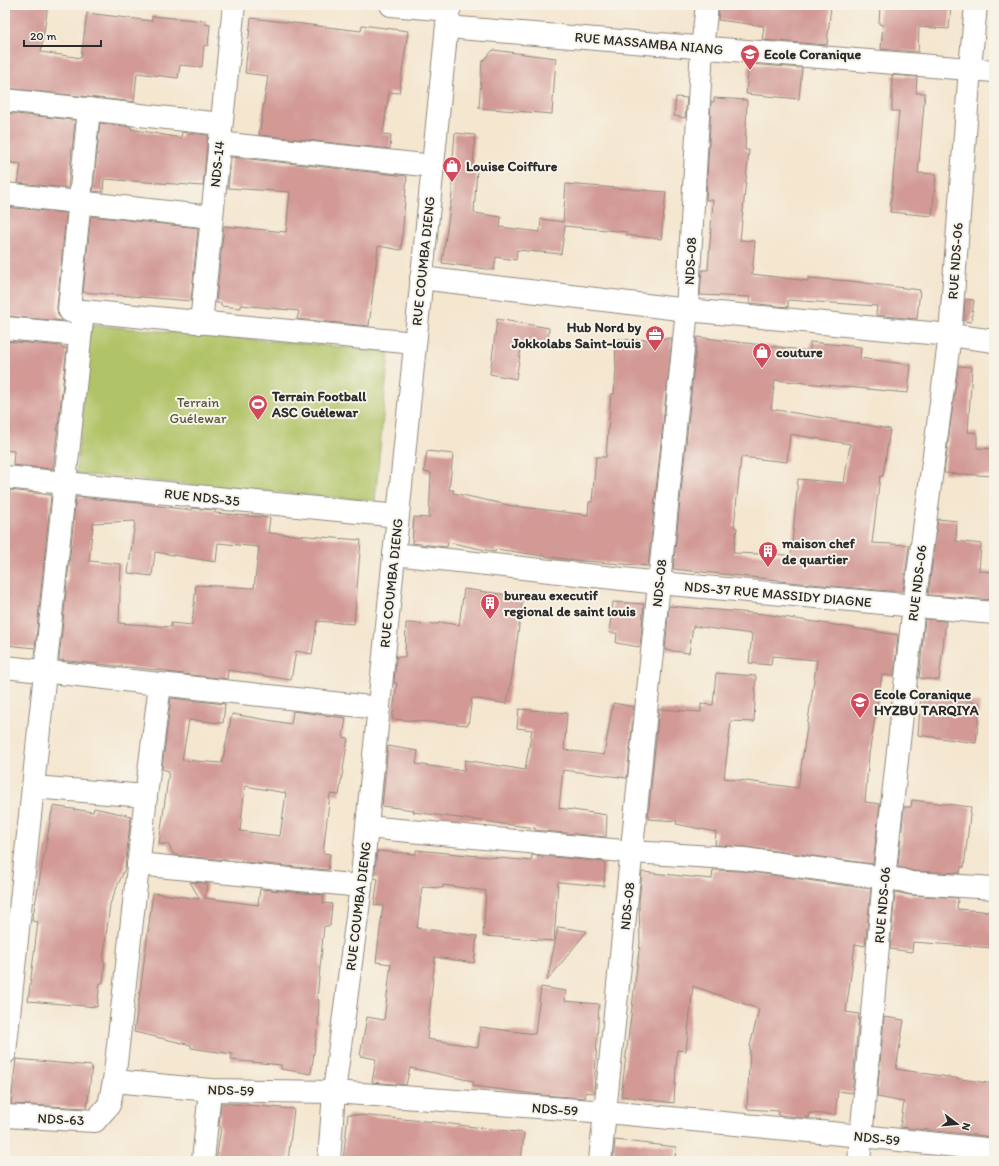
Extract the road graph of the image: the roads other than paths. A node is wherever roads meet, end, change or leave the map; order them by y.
1 (234, 5) edge
2 (391, 5) edge
3 (707, 5) edge
4 (976, 5) edge
5 (448, 14) edge
6 (702, 48) junction
7 (970, 68) junction
8 (994, 71) edge
9 (5, 100) edge
10 (89, 109) junction
11 (220, 133) junction
12 (433, 166) junction
13 (5, 194) edge
14 (80, 203) junction
15 (212, 217) junction
16 (421, 278) junction
17 (687, 310) junction
18 (82, 311) junction
19 (201, 322) junction
20 (5, 328) edge
21 (80, 335) junction
22 (950, 335) junction
23 (994, 341) edge
24 (415, 343) junction
25 (5, 477) edge
26 (64, 483) junction
27 (398, 516) junction
28 (394, 554) junction
29 (659, 583) junction
30 (914, 605) junction
31 (994, 614) edge
32 (5, 667) edge
33 (45, 672) junction
34 (160, 684) junction
35 (379, 708) junction
36 (33, 787) junction
37 (146, 796) junction
38 (367, 827) junction
39 (632, 852) junction
40 (138, 864) junction
41 (884, 878) junction
42 (361, 886) junction
43 (994, 888) edge
44 (5, 1053) edge
45 (114, 1081) junction
46 (210, 1090) junction
47 (334, 1092) junction
48 (606, 1112) junction
49 (5, 1116) edge
50 (862, 1136) junction
51 (994, 1150) edge
52 (203, 1161) edge
53 (329, 1161) edge
54 (600, 1161) edge
55 (859, 1161) edge

1 - 11 street, NDS-14
2 - 5 street, RUE MASSAMBA NIANG
3 - 6 street, NDS-08
4 - 7 street, RUE NDS-06
5 - 6 street, RUE MASSAMBA NIANG
5 - 12 street, RUE COUMBA DIENG
6 - 7 street, RUE MASSAMBA NIANG
6 - 17 street, NDS-08
7 - 8 street, RUE MASSAMBA NIANG
7 - 22 street, RUE NDS-06
9 - 10 street
10 - 11 street
10 - 14 street
11 - 12 street
11 - 15 street, NDS-14
12 - 16 street, RUE COUMBA DIENG
13 - 14 street
14 - 15 street
14 - 18 street
15 - 19 street, NDS-14
16 - 17 street
16 - 24 street, RUE COUMBA DIENG
17 - 22 street
17 - 29 street, NDS-08
18 - 19 street
18 - 21 street
19 - 24 street
20 - 21 street
21 - 26 street
22 - 23 street
22 - 30 street, RUE NDS-06
24 - 27 street, RUE COUMBA DIENG
25 - 26 street, RUE NDS-35
26 - 27 street, RUE NDS-35
26 - 33 street
27 - 28 street, RUE COUMBA DIENG
28 - 29 street, NDS-37 RUE MASSIDY DIAGNE
28 - 35 street, RUE COUMBA DIENG
29 - 30 street, NDS-37 RUE MASSIDY DIAGNE
29 - 39 street, NDS-08
30 - 31 street, NDS-37 RUE MASSIDY DIAGNE
30 - 41 street, RUE NDS-06
32 - 33 street
33 - 34 street
33 - 36 street
34 - 35 street
34 - 37 street
35 - 38 street, RUE COUMBA DIENG
36 - 37 street
36 - 44 street
37 - 40 street
38 - 39 street
38 - 42 street, RUE COUMBA DIENG
39 - 41 street
39 - 48 street, NDS-08
40 - 42 street
40 - 45 street
41 - 43 street
41 - 50 street, RUE NDS-06
42 - 47 street, RUE COUMBA DIENG
45 - 46 street, NDS-59
45 - 49 street, NDS-63
46 - 47 street, NDS-59
46 - 52 street
47 - 48 street, NDS-59
47 - 53 street, RUE COUMBA DIENG
48 - 50 street, NDS-59
48 - 54 street, NDS-08
50 - 51 street, NDS-59
50 - 55 street, RUE NDS-06

